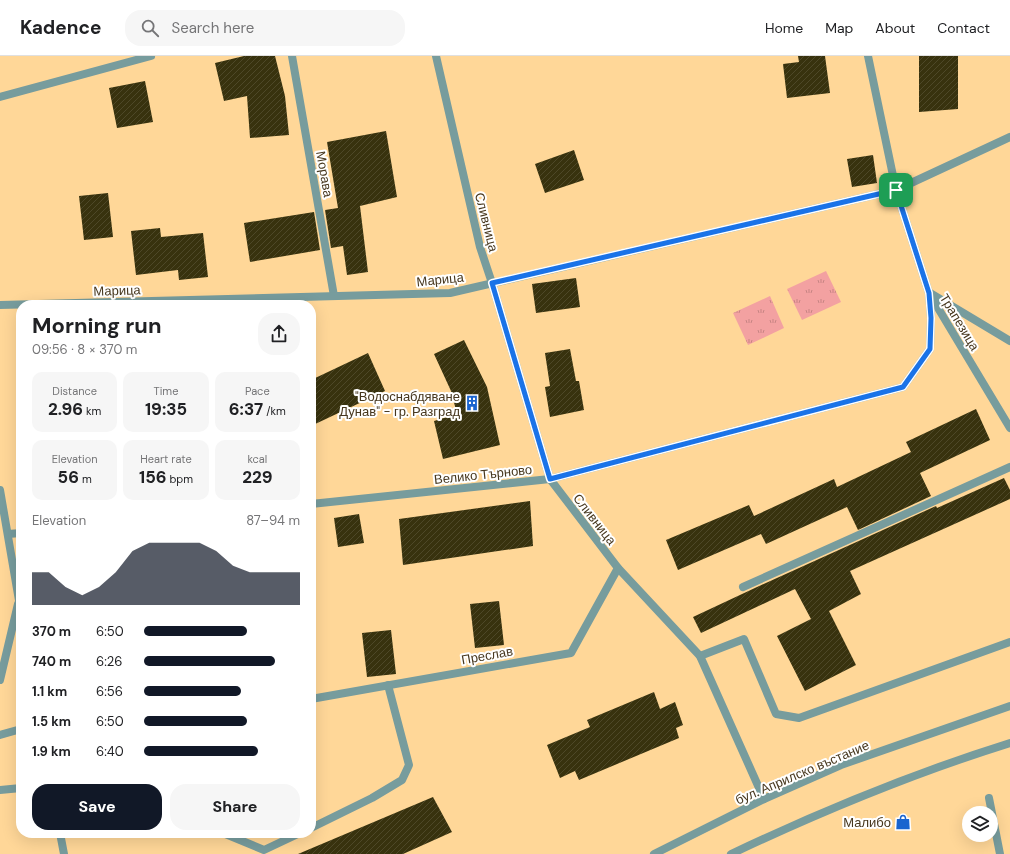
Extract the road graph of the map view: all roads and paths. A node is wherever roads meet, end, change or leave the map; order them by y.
1 (151, 56) edge
2 (292, 56) edge
3 (436, 56) edge
4 (868, 56) edge
5 (0, 97) edge
6 (1010, 137) edge
7 (896, 190) junction
8 (492, 283) junction
9 (929, 293) junction
10 (334, 296) junction
11 (186, 300) edge
12 (0, 305) edge
13 (16, 305) edge
14 (1010, 341) edge
15 (1010, 428) edge
16 (1010, 467) edge
17 (550, 479) junction
18 (0, 490) edge
19 (316, 503) edge
20 (4, 533) edge
21 (16, 533) edge
22 (618, 568) junction
23 (16, 587) edge
24 (743, 587) dead end
25 (16, 613) edge
26 (1010, 642) edge
27 (700, 656) junction
28 (0, 680) edge
29 (388, 685) junction
30 (316, 698) edge
31 (1010, 706) edge
32 (16, 730) edge
33 (0, 735) edge
34 (1010, 743) edge
35 (16, 788) edge
36 (0, 790) edge
37 (989, 798) dead end
38 (764, 799) junction
39 (316, 826) edge
40 (61, 838) edge
41 (236, 838) edge
42 (289, 838) edge
43 (64, 854) edge
44 (654, 854) edge
45 (732, 854) edge
46 (1000, 854) edge

1 - 5 street
2 - 10 street, Морава
3 - 8 street, Сливница
4 - 7 street, Трапезица
6 - 7 street, Марица
7 - 8 street, Марица
7 - 9 street, Трапезица
8 - 10 street, Марица
8 - 17 street, Сливница
9 - 14 street
9 - 15 street, Трапезица
9 - 17 street, Велико Търново
10 - 11 street, Марица
12 - 13 street, Марица
16 - 24 street
17 - 19 street, Велико Търново
17 - 22 street, Сливница
18 - 20 street
20 - 21 street
20 - 23 street
22 - 27 street, Сливница
22 - 29 street, Преслав
25 - 28 street
26 - 27 street
27 - 38 street, Сливница
29 - 30 street, Преслав
29 - 39 street
31 - 38 street, бул. Априлско въстание
32 - 33 street
34 - 45 street
35 - 36 street
37 - 46 street
38 - 44 street, бул. Априлско въстание
40 - 43 street
41 - 42 street

